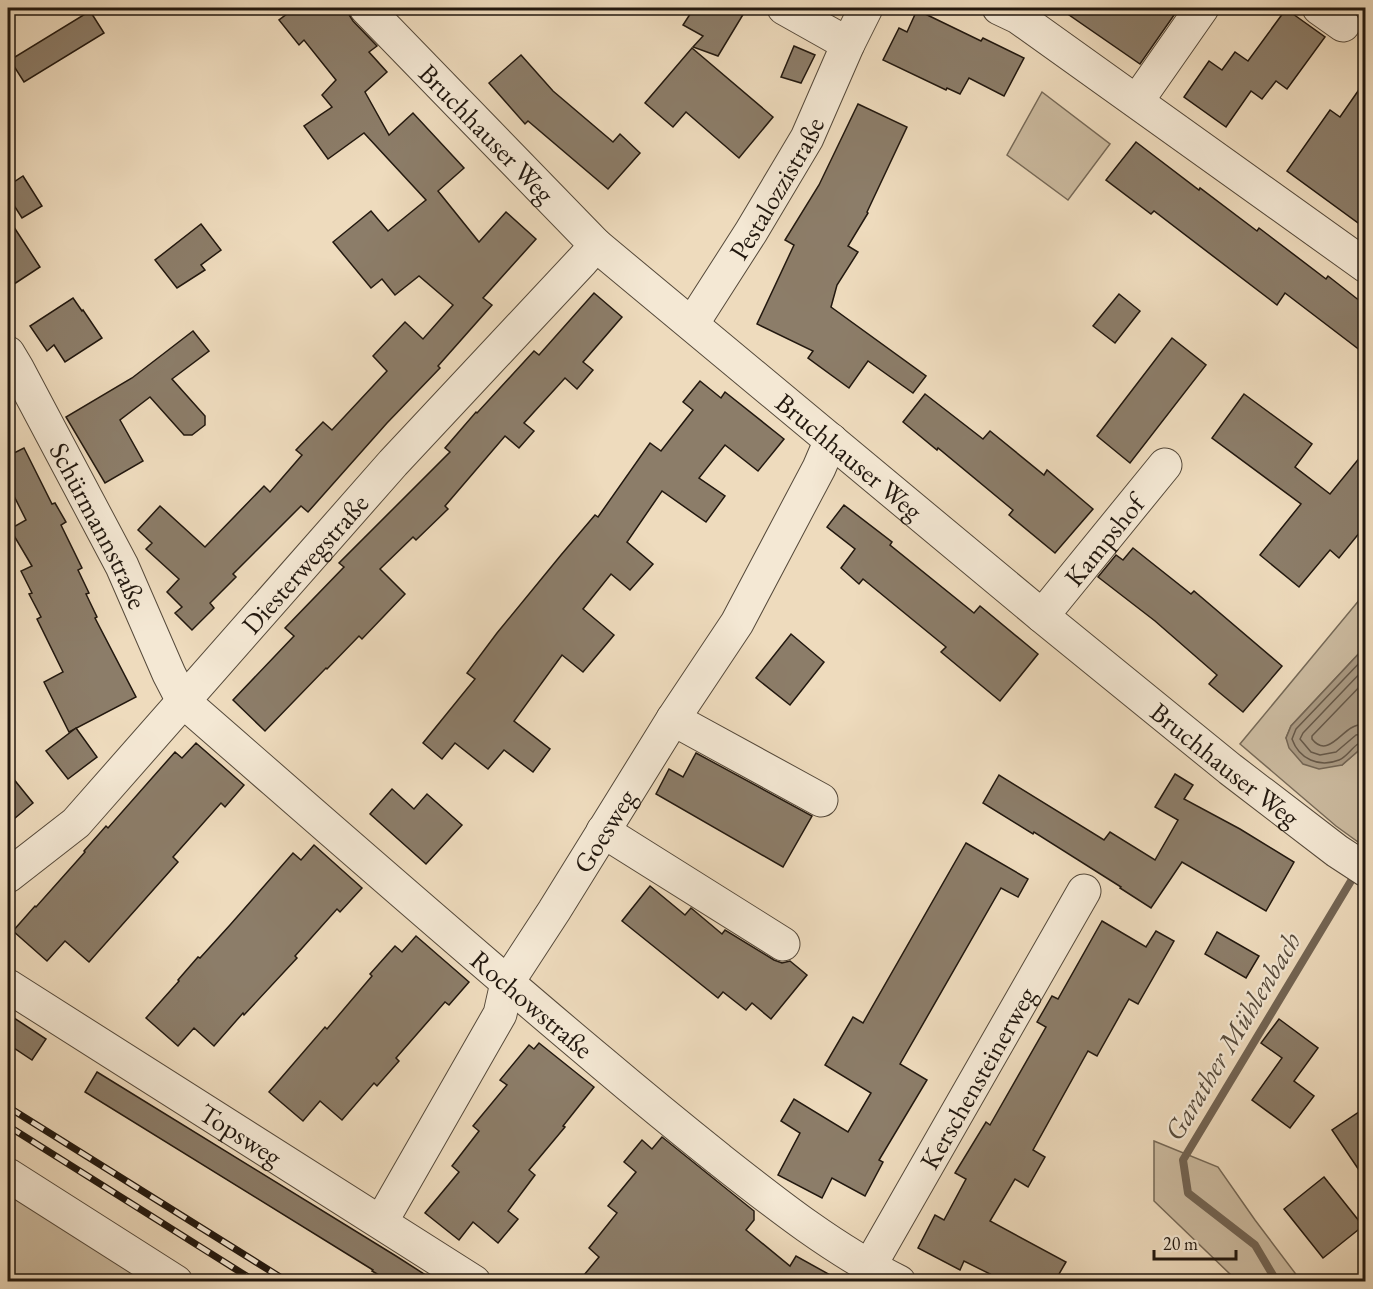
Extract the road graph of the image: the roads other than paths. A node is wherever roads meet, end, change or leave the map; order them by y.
1 (366, 8) edge
2 (784, 8) edge
3 (866, 8) edge
4 (999, 8) edge
5 (1202, 8) edge
6 (848, 44) junction
7 (1137, 101) junction
8 (596, 244) junction
9 (1365, 266) edge
10 (692, 324) junction
11 (8, 353) edge
12 (831, 440) junction
13 (1165, 465) dead end
14 (1042, 616) junction
15 (183, 701) junction
16 (673, 719) junction
17 (821, 801) dead end
18 (603, 831) junction
19 (1356, 863) edge
20 (8, 876) edge
21 (1084, 891) dead end
22 (783, 944) dead end
23 (507, 983) junction
24 (8, 986) edge
25 (8, 1175) edge
26 (381, 1222) junction
27 (869, 1267) junction
28 (176, 1281) edge
29 (474, 1281) edge
30 (899, 1281) edge

1 - 8 street, Bruchhauser Weg
2 - 6 street
3 - 6 street, Pestalozzistraße
4 - 7 street
5 - 7 street
6 - 10 street, Pestalozzistraße
7 - 9 street
8 - 10 street, Bruchhauser Weg
8 - 15 street, Diesterwegstraße
10 - 12 street, Bruchhauser Weg
11 - 15 street, Schürmannstraße
12 - 14 street, Bruchhauser Weg
12 - 16 street, Goesweg
13 - 14 street, Kampshof
14 - 19 street, Bruchhauser Weg
15 - 20 street, Diesterwegstraße
15 - 23 street, Rochowstraße
16 - 17 street
16 - 18 street, Goesweg
18 - 22 street
18 - 23 street, Goesweg
21 - 27 street, Kerschensteinerweg
23 - 26 street, Goesweg
23 - 27 street, Rochowstraße
24 - 26 street, Topsweg
25 - 28 street
26 - 29 street, Topsweg
27 - 30 street, Rochowstraße

